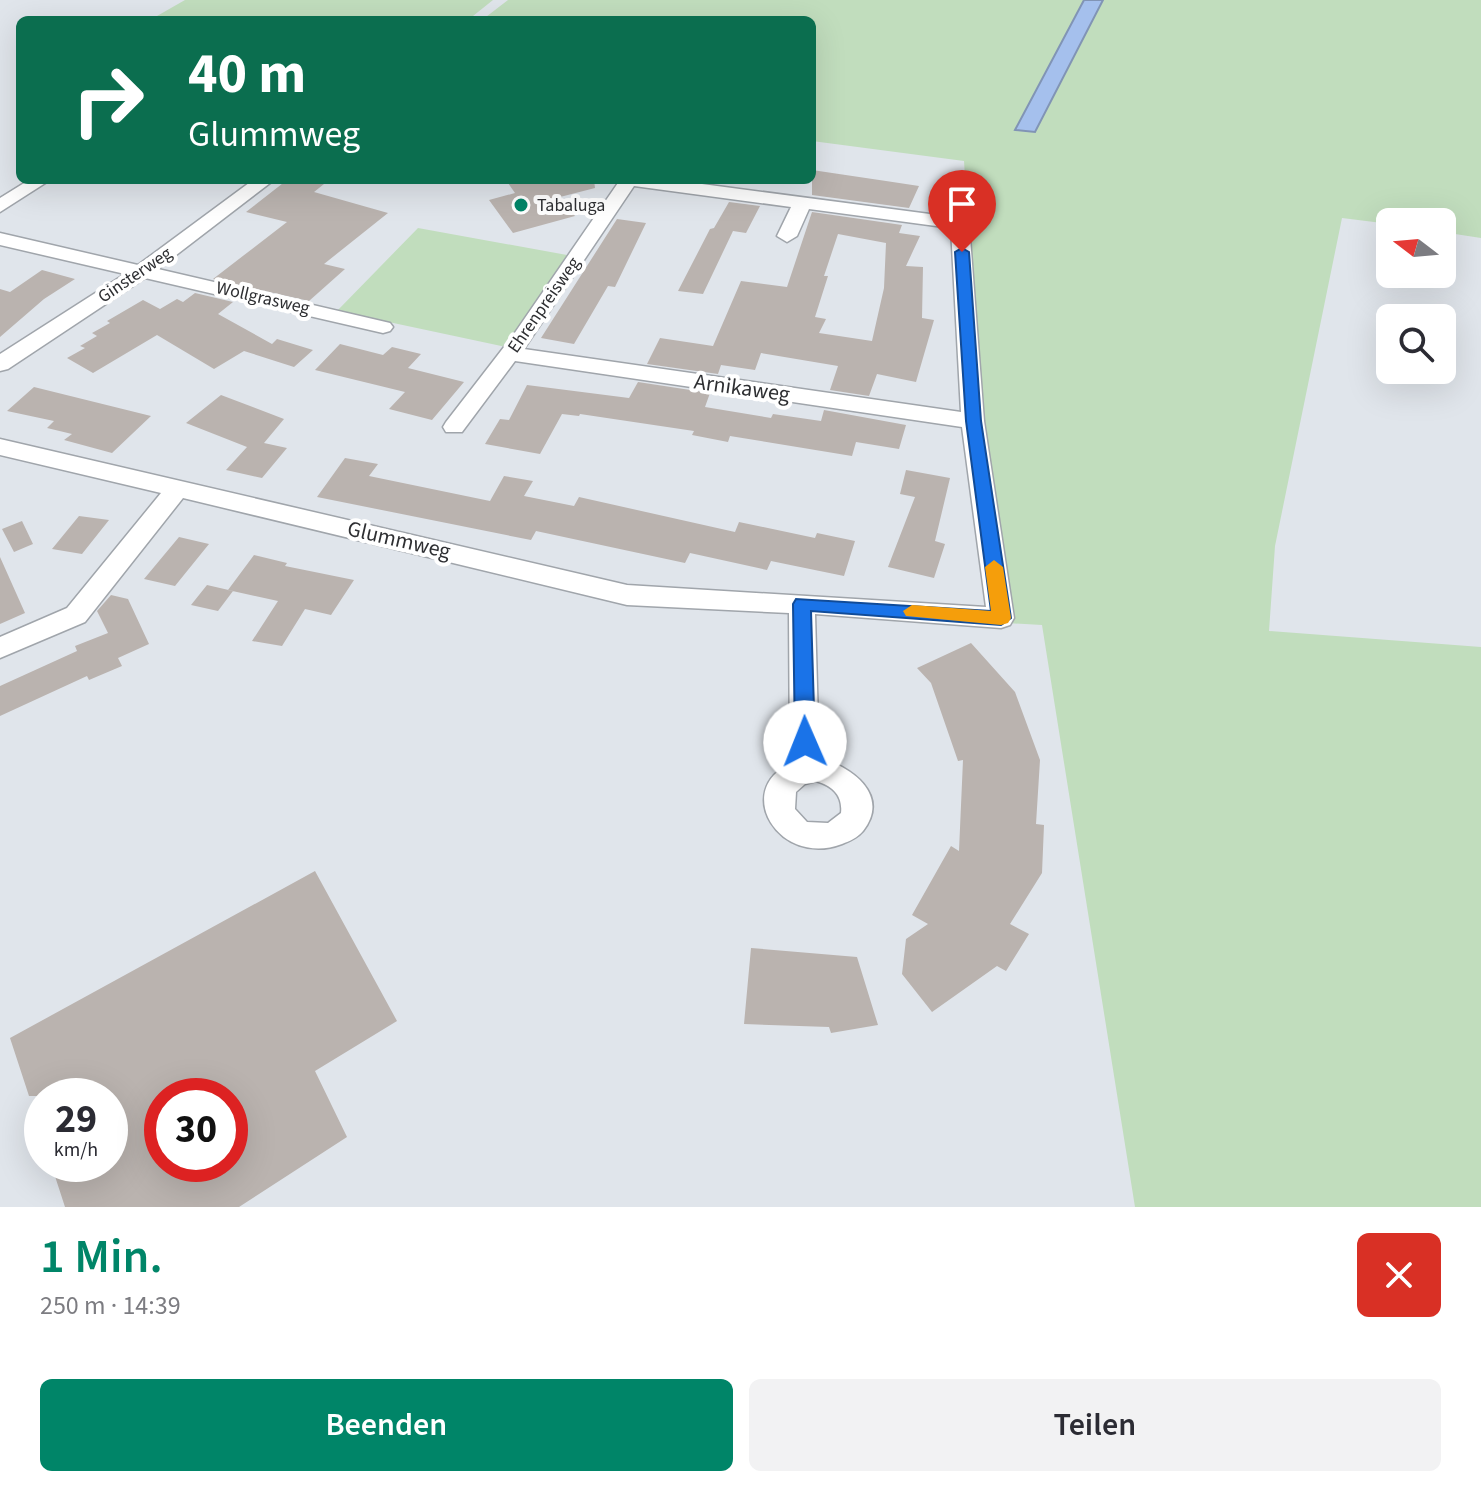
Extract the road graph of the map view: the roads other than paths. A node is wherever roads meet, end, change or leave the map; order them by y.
1 (35, 184) edge
2 (260, 184) edge
3 (628, 184) edge
4 (660, 184) edge
5 (802, 204) junction
6 (0, 206) edge
7 (787, 236) dead end
8 (0, 239) edge
9 (144, 270) junction
10 (383, 327) dead end
11 (511, 354) junction
12 (0, 364) edge
13 (973, 421) junction
14 (454, 427) dead end
15 (0, 447) edge
16 (178, 489) junction
17 (802, 604) junction
18 (0, 648) edge
19 (805, 770) dead end

1 - 6 street
2 - 9 street, Ginsterweg
3 - 11 street, Ehrenpreisweg
4 - 5 street
5 - 7 street
5 - 13 street
8 - 9 street, Wollgrasweg
9 - 10 street, Wollgrasweg
9 - 12 street, Ginsterweg
11 - 13 street, Arnikaweg
11 - 14 street, Ehrenpreisweg
13 - 17 street, Glummweg
15 - 16 street, Glummweg
16 - 17 street, Glummweg
16 - 18 street
17 - 19 street

